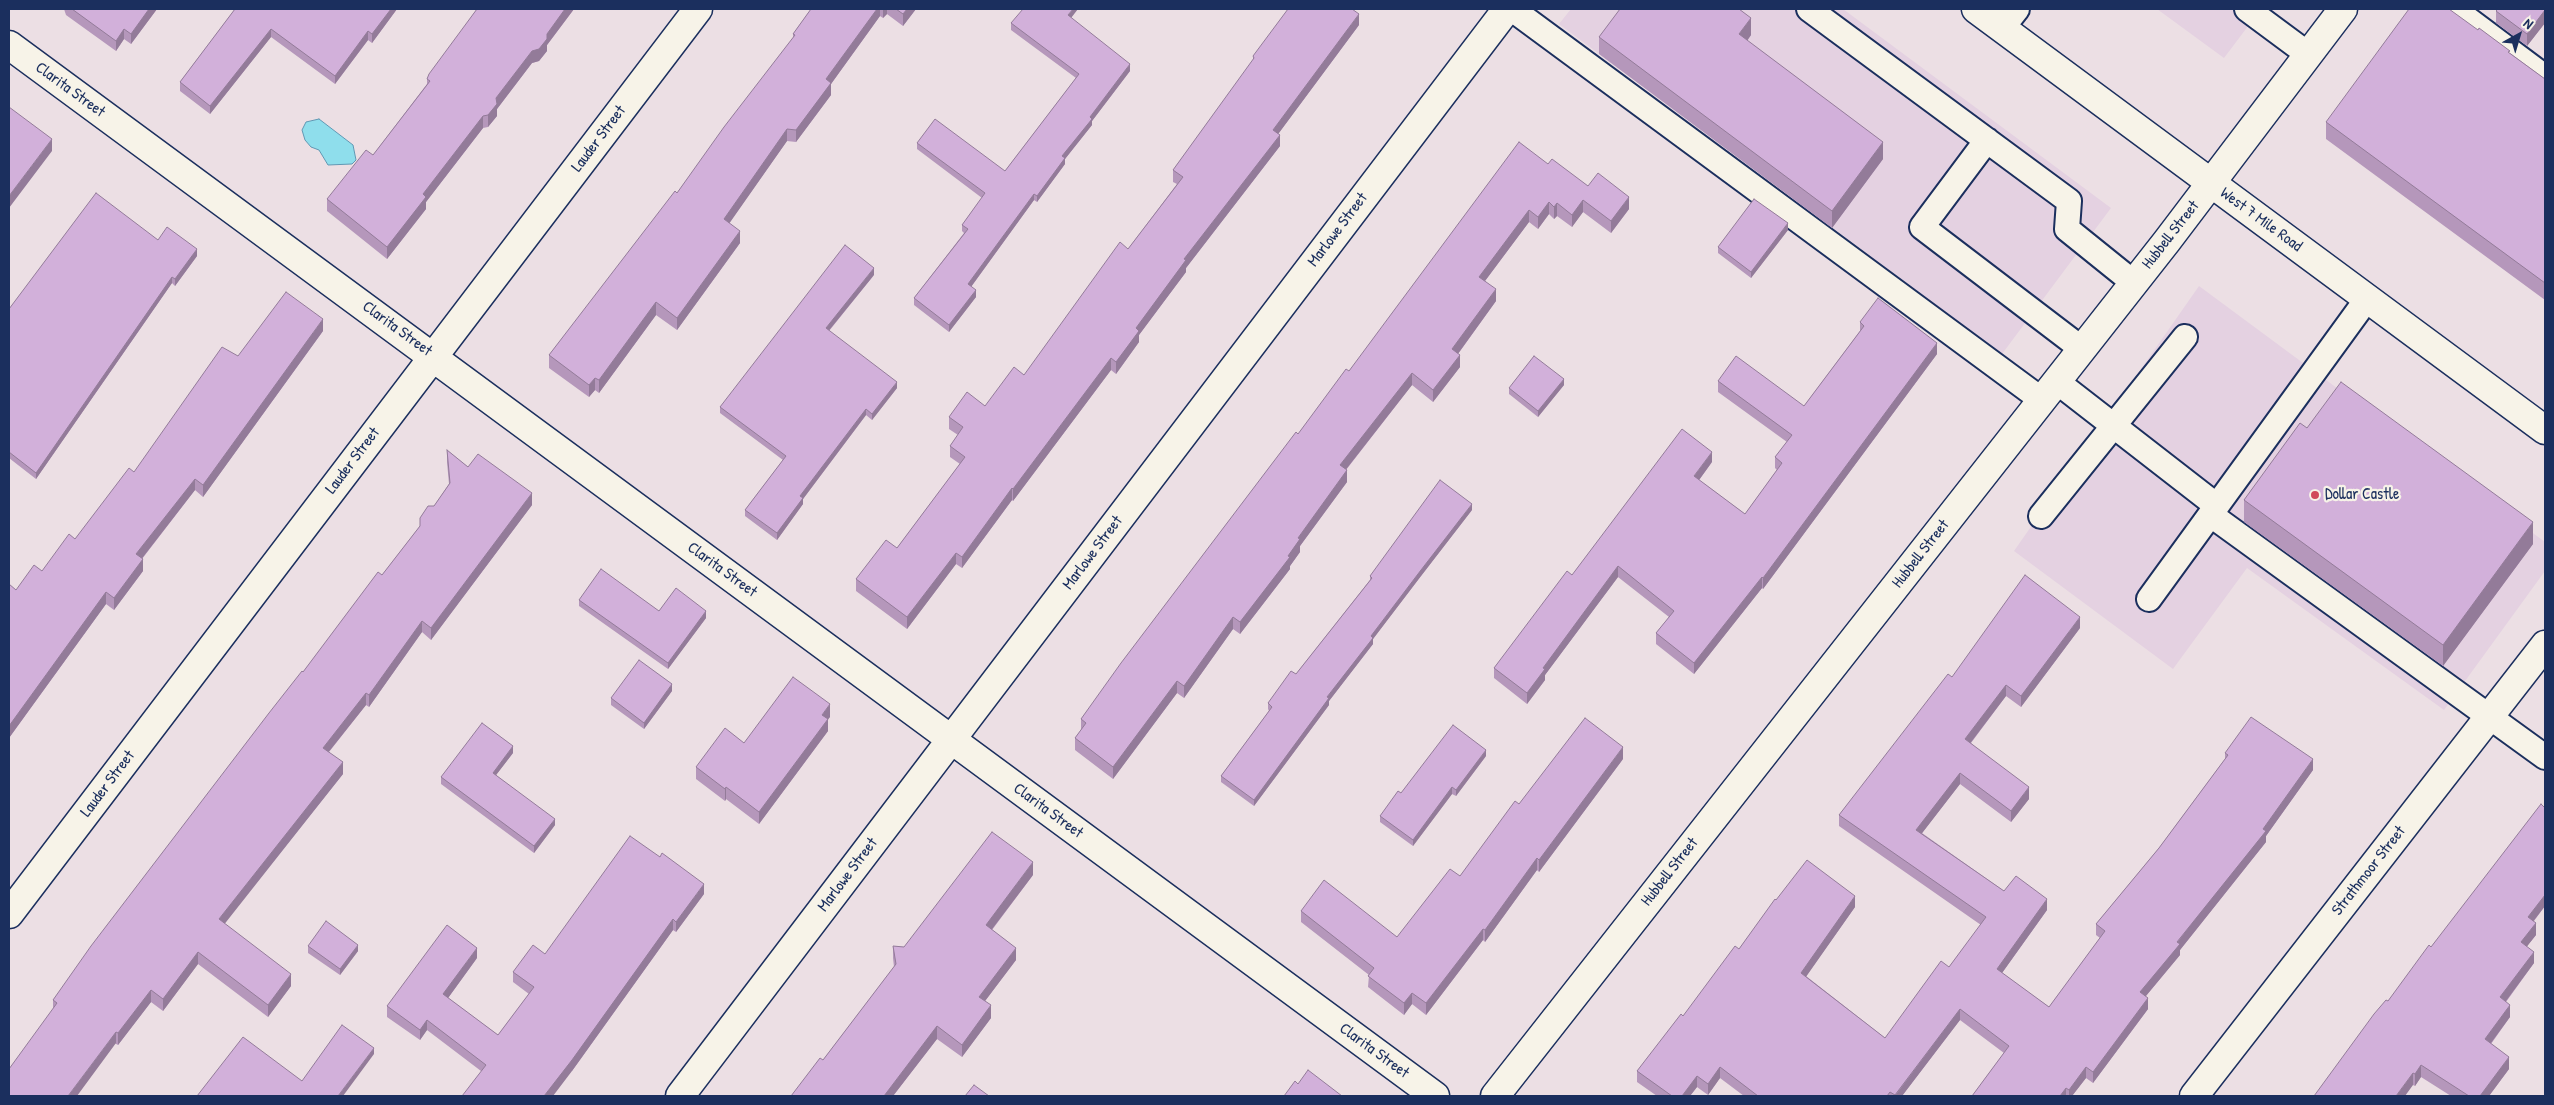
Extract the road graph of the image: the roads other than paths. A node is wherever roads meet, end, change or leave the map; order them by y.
1 (698, 9) edge
2 (1507, 9) edge
3 (1512, 9) edge
4 (1809, 9) edge
5 (1976, 9) edge
6 (2247, 9) edge
7 (2343, 9) edge
8 (2454, 9) edge
9 (2009, 18) edge
10 (9, 45) edge
11 (2308, 55) junction
12 (2545, 77) edge
13 (1987, 140) junction
14 (2211, 183) junction
15 (2134, 283) junction
16 (2368, 299) junction
17 (2185, 337) dead end
18 (2082, 349) junction
19 (433, 356) junction
20 (2049, 391) junction
21 (2114, 427) junction
22 (2545, 430) edge
23 (2214, 511) junction
24 (2042, 516) dead end
25 (2149, 599) dead end
26 (2545, 645) edge
27 (2490, 716) junction
28 (951, 739) junction
29 (2545, 757) edge
30 (9, 914) edge
31 (680, 1096) edge
32 (1436, 1096) edge
33 (1495, 1096) edge
34 (2194, 1096) edge

1 - 19 street, Lauder Street
2 - 28 street, Marlowe Street
3 - 20 lane
4 - 13 lane
5 - 9 street, West 7 Mile Road
6 - 11 lane
7 - 11 street, Hubbell Street
8 - 12 lane
9 - 14 street, West 7 Mile Road
10 - 19 street, Clarita Street
11 - 14 street, Hubbell Street
13 - 15 lane
13 - 18 lane
14 - 15 street, Hubbell Street
14 - 16 street, West 7 Mile Road
15 - 18 street, Hubbell Street
16 - 22 street, West 7 Mile Road
16 - 23 lane
17 - 21 lane
18 - 20 street, Hubbell Street
19 - 28 street, Clarita Street
19 - 30 street, Lauder Street
20 - 21 lane
20 - 33 street, Hubbell Street
21 - 23 lane
21 - 24 lane
23 - 25 lane
23 - 27 lane
26 - 27 street, Strathmoor Street
27 - 29 lane
27 - 34 street, Strathmoor Street
28 - 31 street, Marlowe Street
28 - 32 street, Clarita Street

